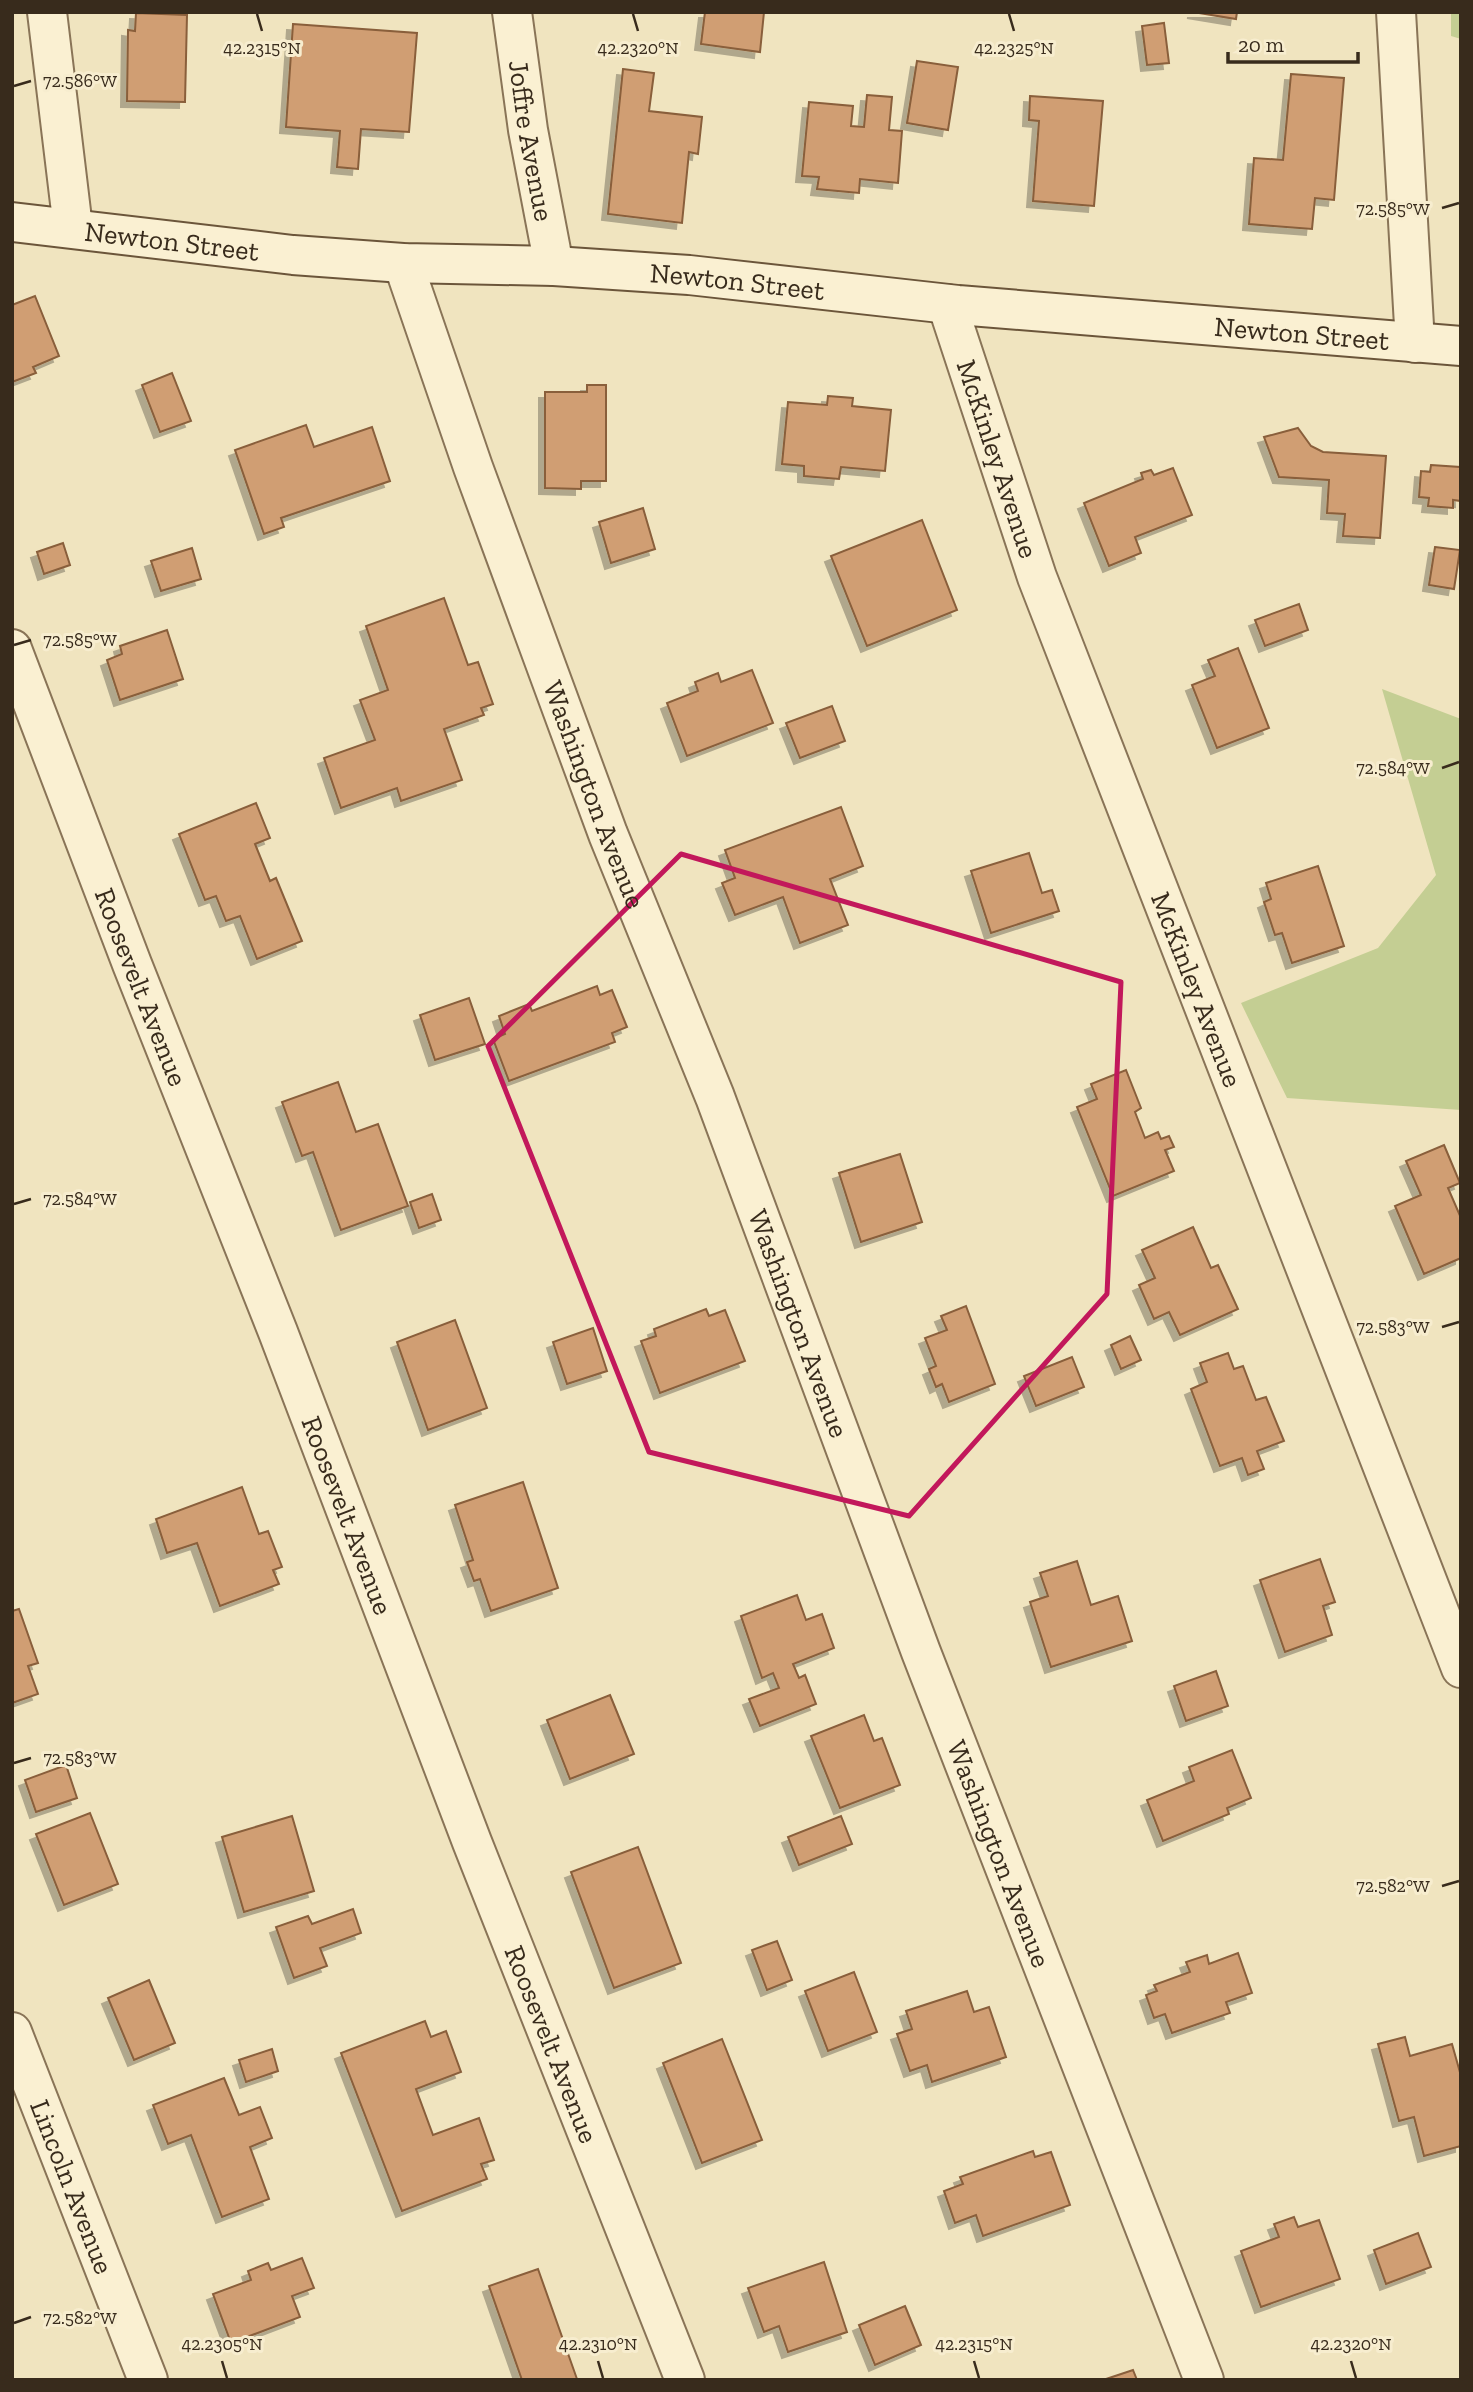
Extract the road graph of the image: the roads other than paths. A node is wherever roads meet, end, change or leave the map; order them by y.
1 (47, 12) edge
2 (512, 12) edge
3 (1396, 12) edge
4 (12, 222) edge
5 (73, 228) junction
6 (403, 263) junction
7 (554, 266) junction
8 (947, 304) junction
9 (1415, 343) junction
10 (1461, 346) edge
11 (12, 649) edge
12 (1461, 1668) edge
13 (12, 2032) edge
14 (148, 2380) edge
15 (685, 2380) edge
16 (1204, 2380) edge

1 - 5 street
2 - 7 street, Joffre Avenue
3 - 9 street
4 - 5 street, Newton Street
5 - 6 street, Newton Street
6 - 7 street, Newton Street
6 - 16 street, Washington Avenue
7 - 8 street, Newton Street
8 - 9 street, Newton Street
8 - 12 street, McKinley Avenue
9 - 10 street, Newton Street
11 - 15 street, Roosevelt Avenue
13 - 14 street, Lincoln Avenue

